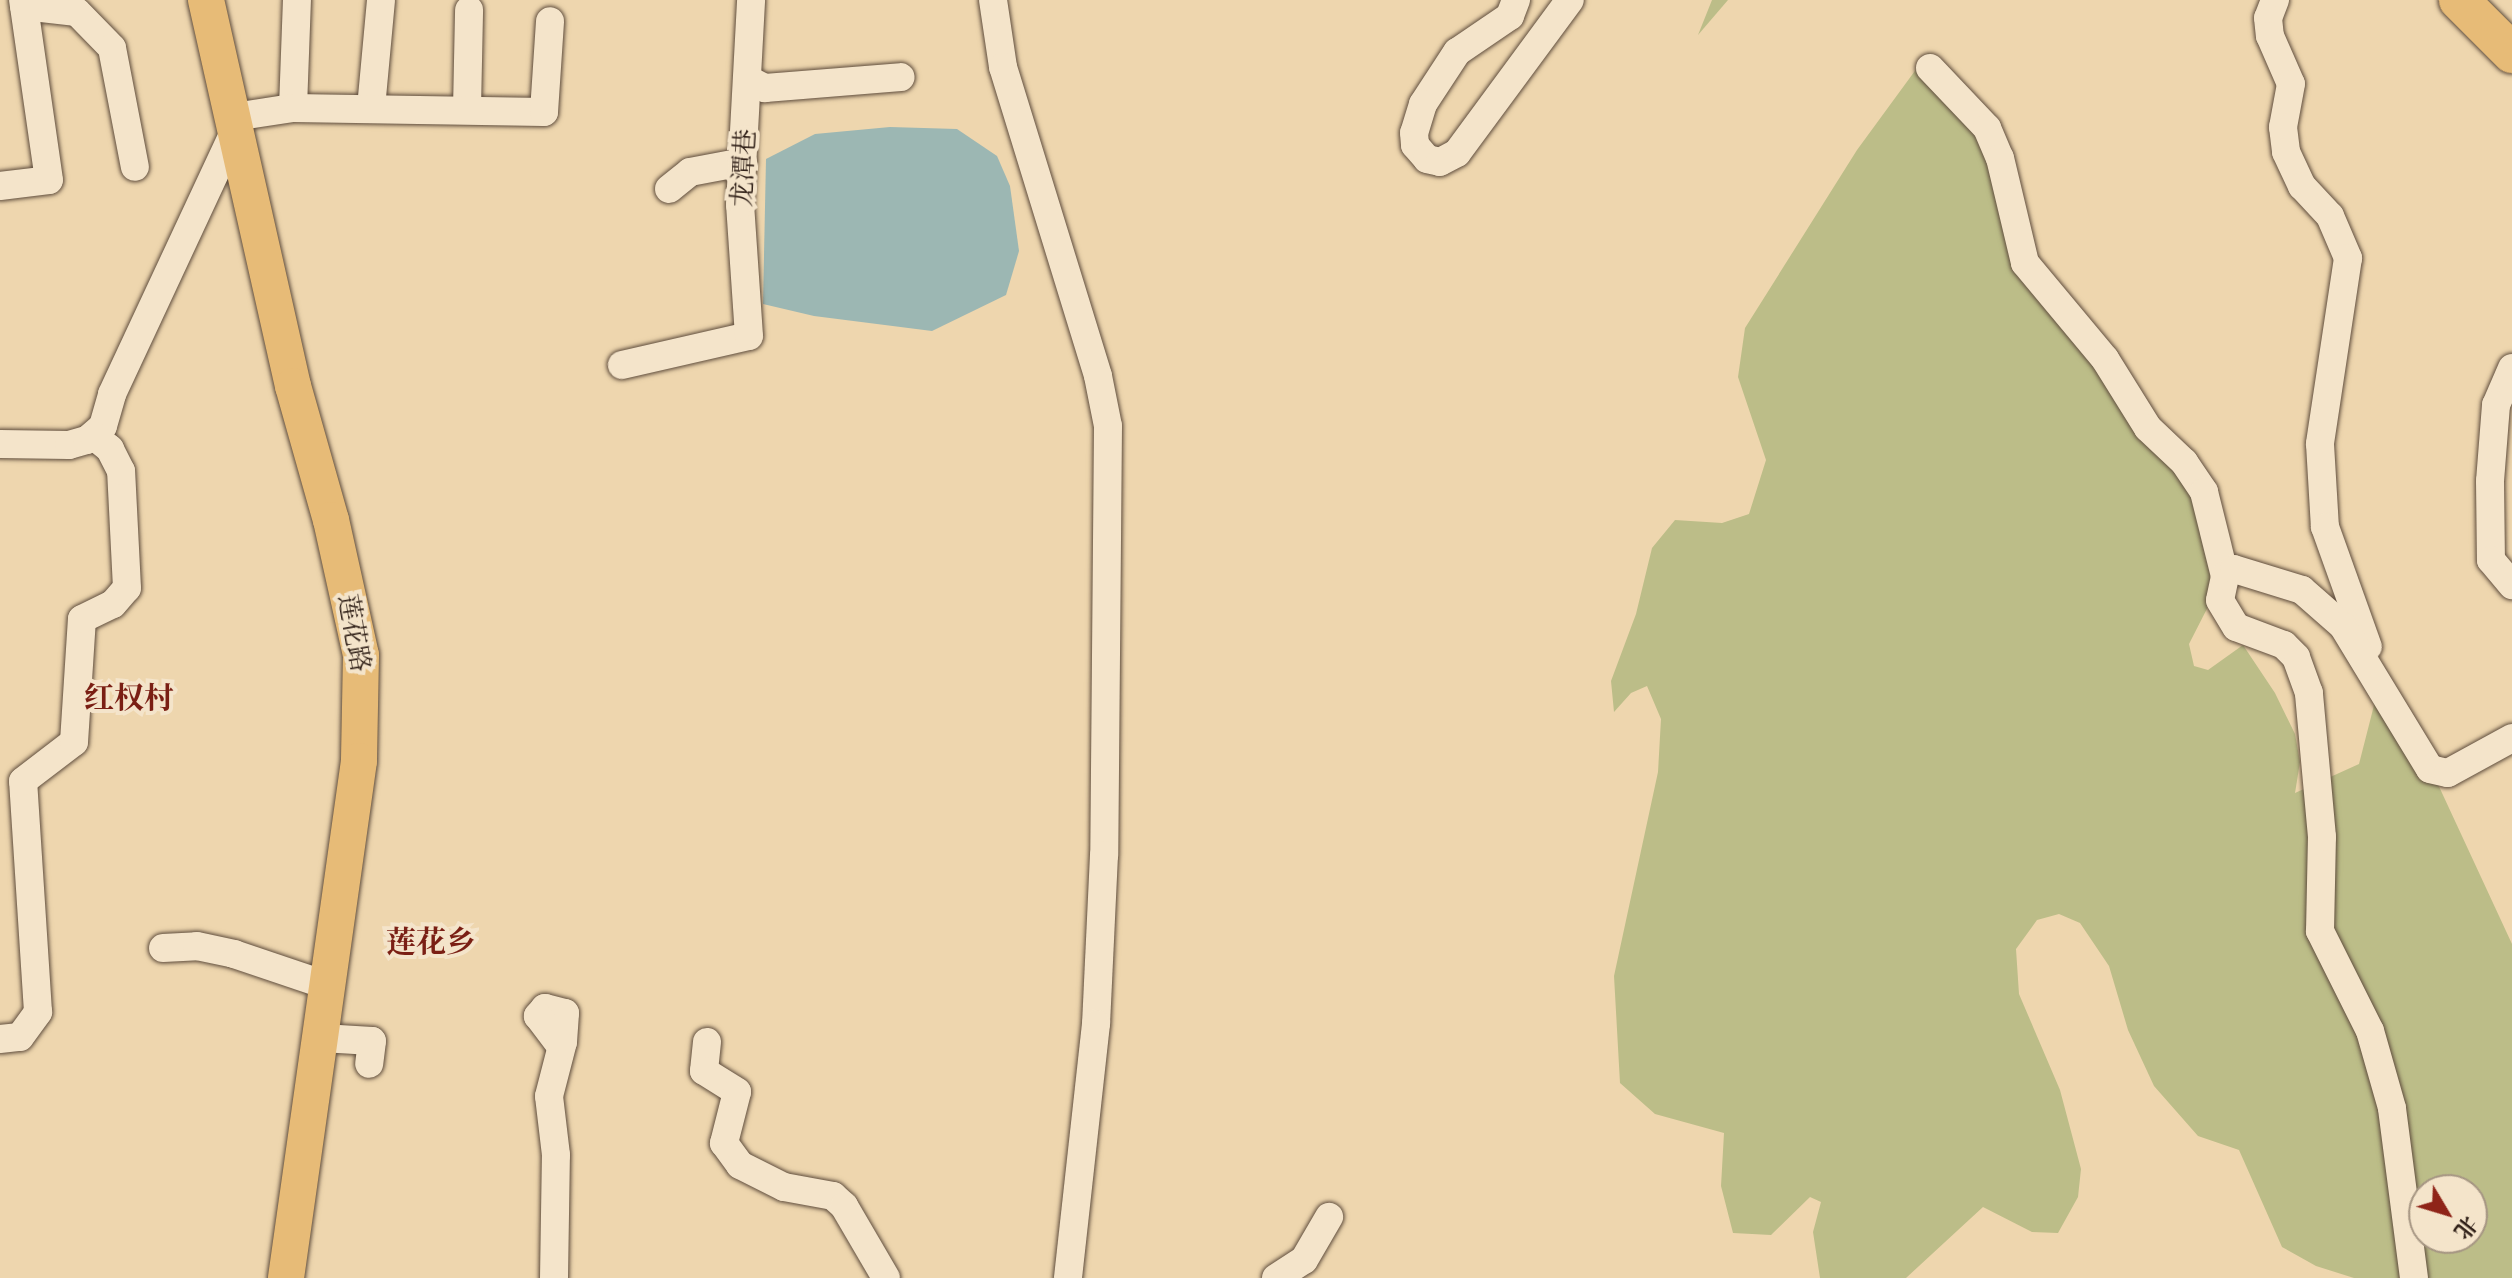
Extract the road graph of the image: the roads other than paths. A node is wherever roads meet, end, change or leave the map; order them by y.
1 (206, 0) edge
2 (297, 0) edge
3 (381, 0) edge
4 (751, 0) edge
5 (993, 0) edge
6 (1516, 0) edge
7 (1570, 0) edge
8 (2275, 0) edge
9 (2459, 0) edge
10 (24, 3) edge
11 (469, 10) dead end
12 (550, 21) dead end
13 (2512, 53) edge
14 (1930, 68) dead end
15 (901, 77) dead end
16 (749, 80) junction
17 (293, 108) junction
18 (371, 108) junction
19 (467, 109) junction
20 (235, 123) junction
21 (743, 162) junction
22 (135, 167) dead end
23 (0, 186) edge
24 (669, 189) dead end
25 (622, 365) dead end
26 (2512, 368) edge
27 (94, 436) junction
28 (0, 444) edge
29 (2225, 576) junction
30 (2512, 585) edge
31 (2383, 689) junction
32 (2512, 738) edge
33 (11, 795) edge
34 (163, 948) dead end
35 (329, 986) junction
36 (322, 1038) junction
37 (0, 1039) edge
38 (707, 1042) dead end
39 (561, 1046) dead end
40 (369, 1064) dead end
41 (1329, 1217) dead end
42 (286, 1278) edge
43 (554, 1278) edge
44 (886, 1278) edge
45 (1068, 1278) edge
46 (1276, 1278) edge
47 (2414, 1278) edge

1 - 20 main road, 莲花路
2 - 17 street
3 - 18 street
4 - 16 street, 龙潭巷
5 - 45 street
6 - 7 street
8 - 31 street
9 - 13 highway
10 - 22 street
10 - 23 street
11 - 19 street
12 - 19 street
14 - 29 street
15 - 16 street
16 - 21 street, 龙潭巷
17 - 18 street
17 - 20 street
18 - 19 street
20 - 27 street
20 - 35 main road, 莲花路
21 - 24 street
21 - 25 street, 龙潭巷
26 - 30 street
27 - 28 street
27 - 33 street
29 - 31 street
29 - 47 street
31 - 32 street
33 - 37 street
34 - 35 street
35 - 36 main road, 莲花路
36 - 40 street
36 - 42 main road, 莲花路
38 - 44 street
39 - 43 street
41 - 46 street

